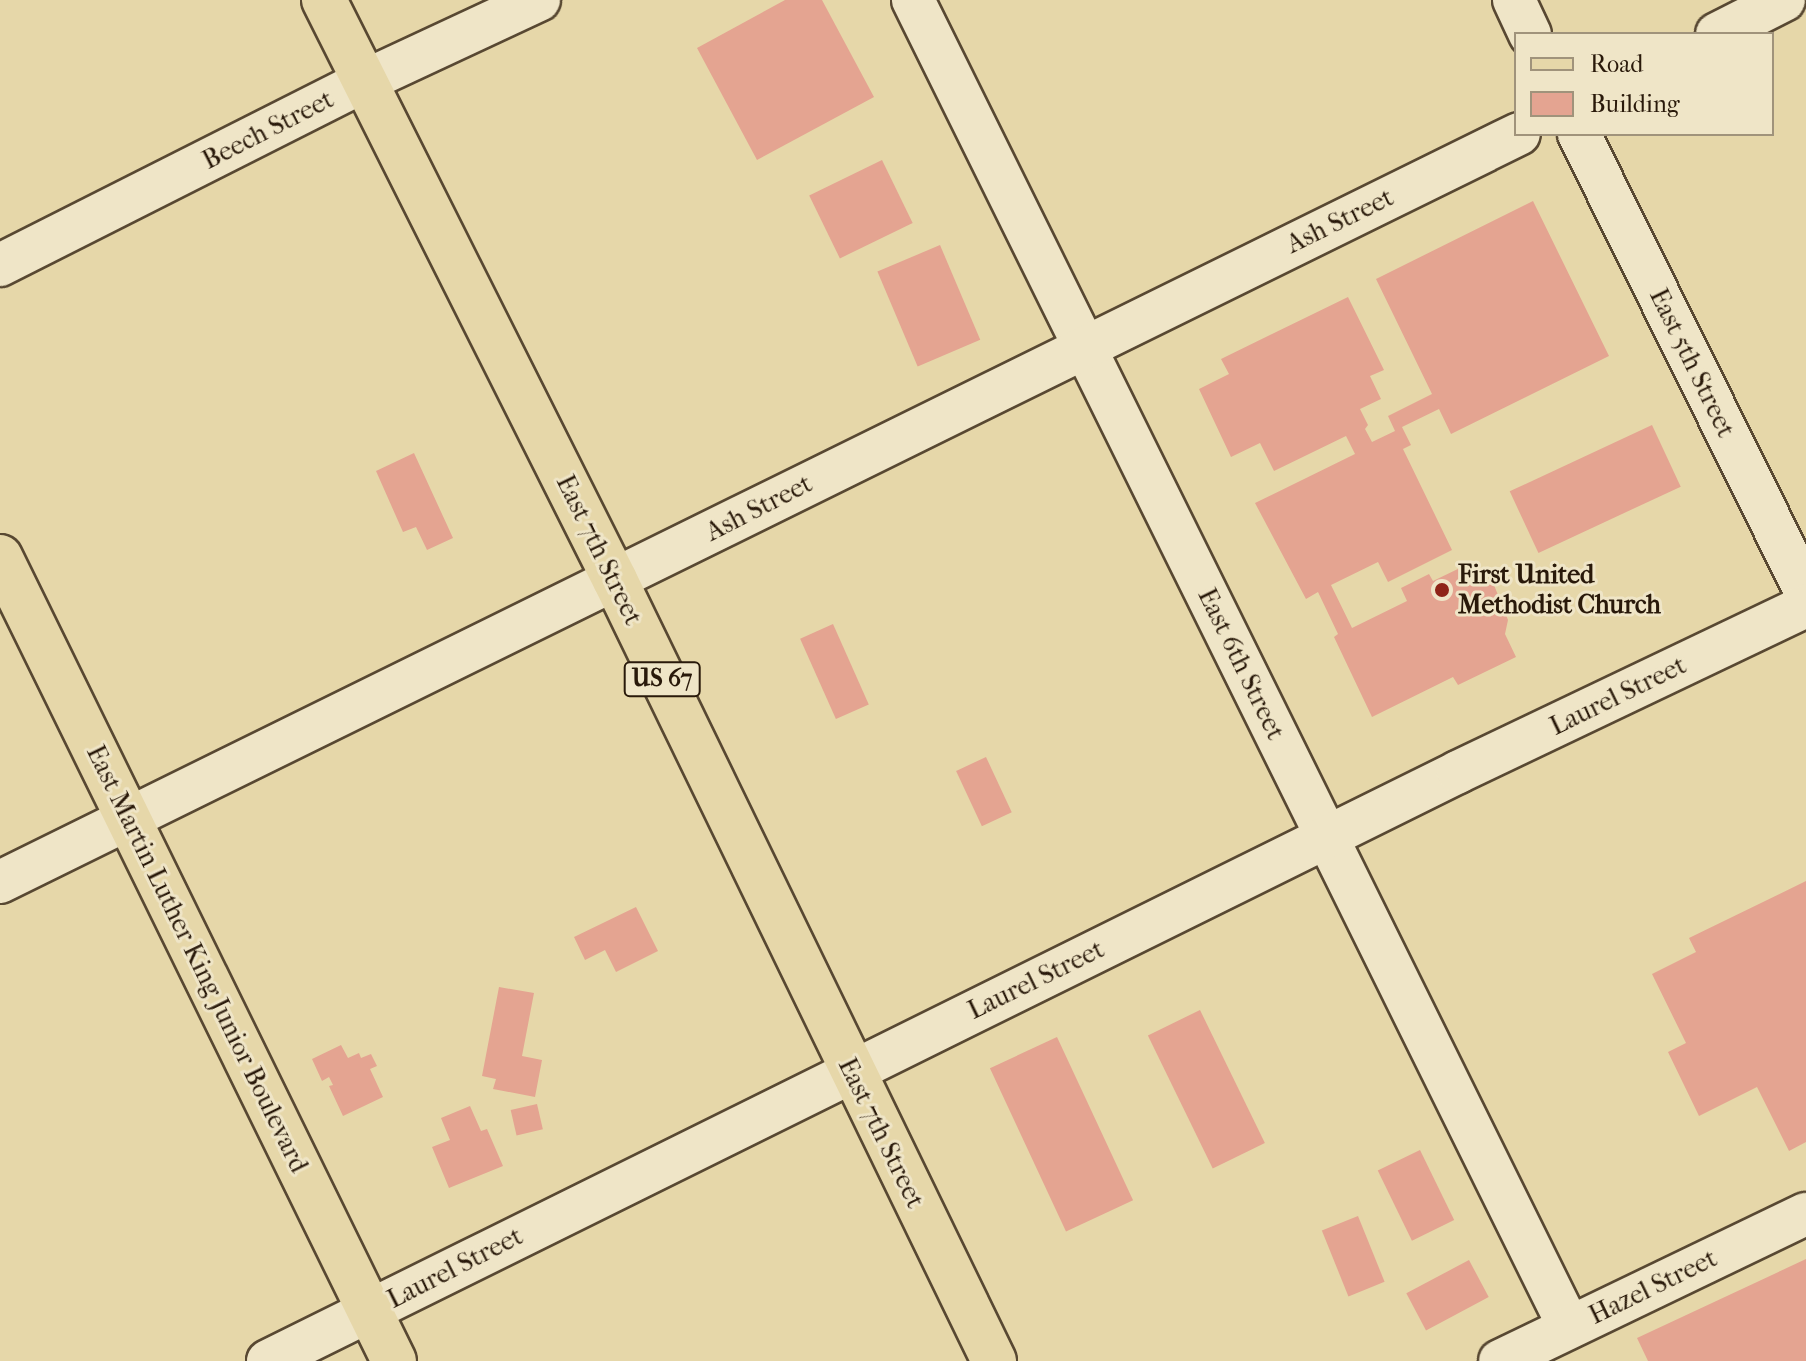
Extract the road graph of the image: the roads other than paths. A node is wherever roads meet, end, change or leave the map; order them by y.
1 (324, 0) edge
2 (539, 0) edge
3 (913, 0) edge
4 (1514, 0) edge
5 (1784, 0) edge
6 (1529, 32) edge
7 (1721, 32) edge
8 (365, 81) junction
9 (1515, 136) edge
10 (1580, 136) edge
11 (0, 265) edge
12 (1084, 346) junction
13 (0, 557) edge
14 (615, 580) junction
15 (1806, 592) edge
16 (1806, 606) edge
17 (128, 818) junction
18 (1326, 838) junction
19 (0, 882) edge
20 (851, 1071) junction
21 (1806, 1214) edge
22 (369, 1312) junction
23 (1569, 1327) junction
24 (268, 1361) edge
25 (394, 1361) edge
26 (994, 1361) edge
27 (1500, 1361) edge

1 - 8 main road, East 7th Street / US 67
2 - 8 street, Beech Street
3 - 12 street, East 6th Street
4 - 6 street
5 - 7 street
8 - 11 street, Beech Street
8 - 14 main road, East 7th Street / US 67
9 - 12 street, Ash Street
10 - 15 street, East 5th Street
12 - 14 street, Ash Street
12 - 18 street, East 6th Street
13 - 17 main road, East Martin Luther King Junior Boulevard
14 - 17 street, Ash Street
14 - 20 main road, East 7th Street / US 67
16 - 18 street, Laurel Street
17 - 19 street, Ash Street
17 - 22 main road, East Martin Luther King Junior Boulevard
18 - 20 street, Laurel Street
18 - 23 street, East 6th Street
20 - 22 street, Laurel Street
20 - 26 main road, East 7th Street / US 67
21 - 23 street, Hazel Street
22 - 24 street, Laurel Street
22 - 25 main road, East Martin Luther King Junior Boulevard
23 - 27 street, Hazel Street

